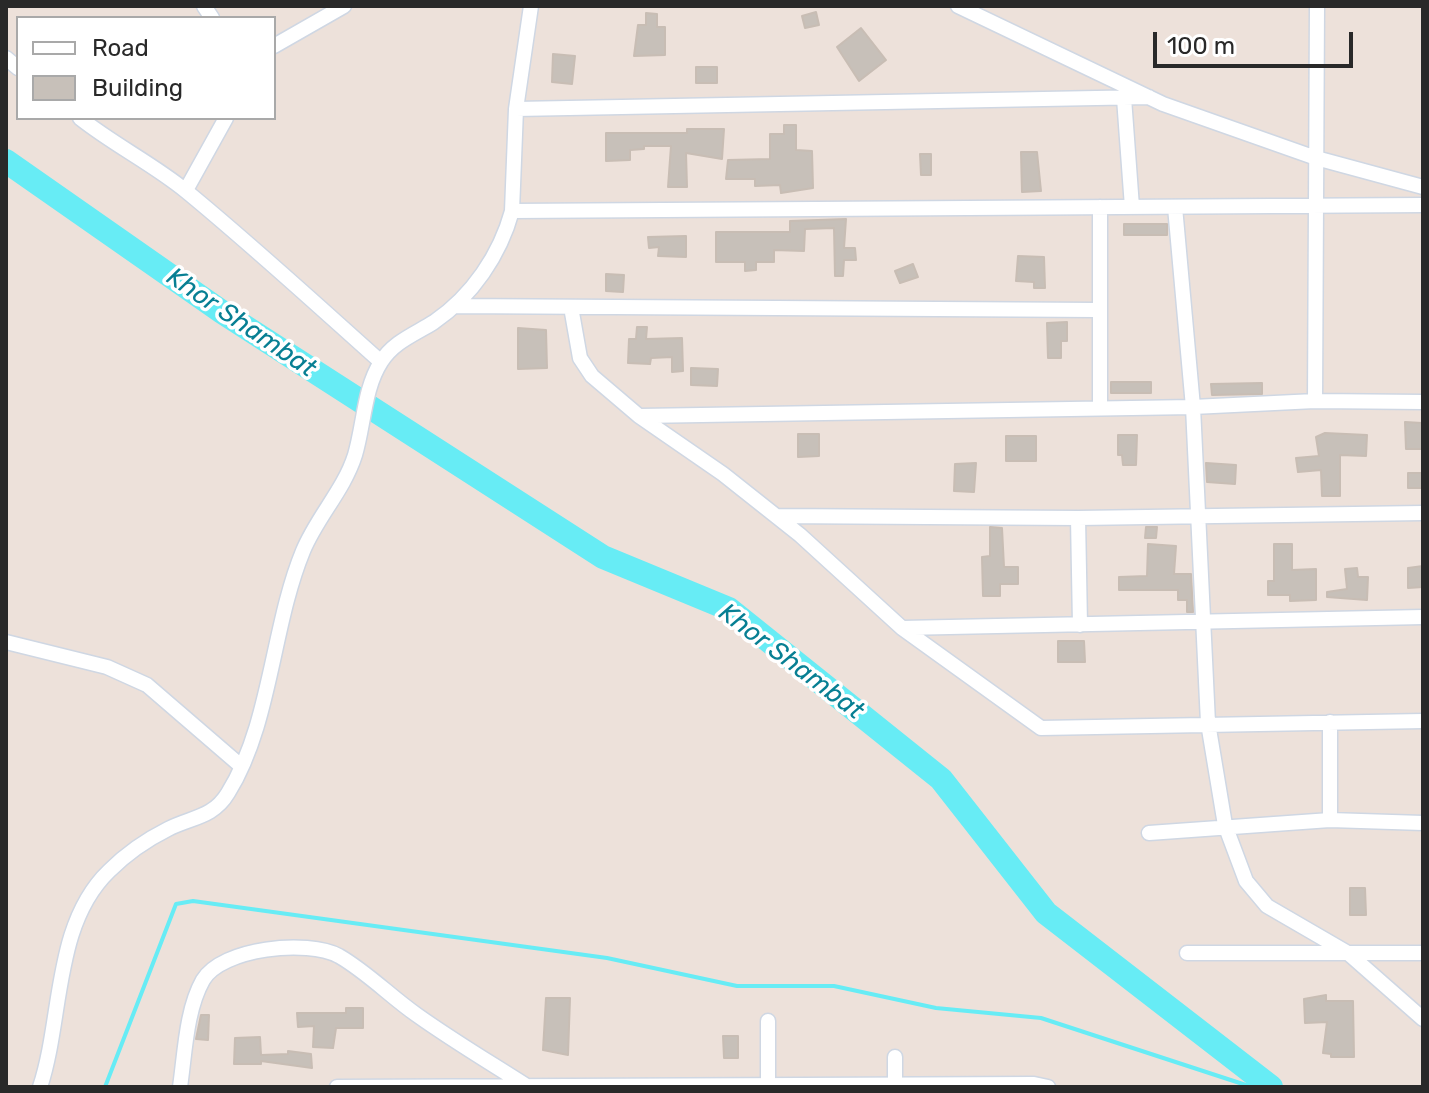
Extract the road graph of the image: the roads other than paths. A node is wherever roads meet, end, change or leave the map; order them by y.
1 (344, 6) edge
2 (531, 6) edge
3 (958, 6) edge
4 (1317, 6) edge
5 (276, 45) edge
6 (1149, 97) junction
7 (1124, 98) junction
8 (516, 109) junction
9 (82, 120) edge
10 (225, 120) edge
11 (1316, 158) junction
12 (1423, 187) edge
13 (186, 190) junction
14 (1423, 205) edge
15 (1316, 206) junction
16 (1100, 207) junction
17 (1132, 207) junction
18 (1175, 207) junction
19 (512, 211) junction
20 (454, 306) junction
21 (571, 307) junction
22 (1097, 310) junction
23 (381, 362) junction
24 (1315, 401) junction
25 (1423, 402) edge
26 (1193, 407) junction
27 (1100, 408) junction
28 (639, 416) junction
29 (1423, 513) edge
30 (776, 516) junction
31 (1196, 516) junction
32 (1078, 518) junction
33 (1423, 617) edge
34 (1203, 624) junction
35 (1080, 625) junction
36 (902, 628) junction
37 (6, 642) edge
38 (1423, 721) edge
39 (1330, 722) junction
40 (1208, 723) junction
41 (241, 766) junction
42 (1330, 820) junction
43 (1423, 823) edge
44 (1225, 825) junction
45 (1149, 833) dead end
46 (1187, 953) dead end
47 (1348, 953) junction
48 (1423, 953) edge
49 (1423, 1019) edge
50 (768, 1021) dead end
51 (895, 1057) dead end
52 (525, 1085) edge
53 (432, 1086) edge
54 (612, 1086) edge
55 (768, 1086) edge
56 (895, 1086) edge
57 (40, 1087) edge
58 (180, 1087) edge
59 (337, 1087) edge
60 (1048, 1087) edge

1 - 5 street
2 - 8 street
3 - 6 street
4 - 11 street
6 - 7 street
6 - 11 street
7 - 8 street
7 - 17 street
8 - 19 street
9 - 13 street
10 - 13 street
11 - 12 street
11 - 15 street
13 - 23 street
14 - 15 street
15 - 18 street
15 - 24 street
16 - 17 street
16 - 19 street
16 - 22 street
17 - 18 street
18 - 26 street
19 - 20 street
20 - 21 street
20 - 23 street
21 - 22 street
21 - 28 street
22 - 27 street
23 - 41 street
24 - 25 street
24 - 26 street
26 - 27 street
26 - 31 street
27 - 28 street
28 - 30 street
29 - 31 street
30 - 32 street
30 - 36 street
31 - 32 street
31 - 34 street
32 - 35 street
33 - 34 street
34 - 35 street
34 - 40 street
35 - 36 street
36 - 40 street
37 - 41 street
38 - 39 street
39 - 40 street
39 - 42 street
40 - 44 street
41 - 57 street
42 - 43 street
42 - 44 street
44 - 45 street
44 - 47 street
46 - 47 street
47 - 48 street
47 - 49 street
50 - 55 street
51 - 56 street
52 - 53 street
52 - 54 street
52 - 58 street
53 - 59 street
54 - 55 street
55 - 56 street
56 - 60 street

